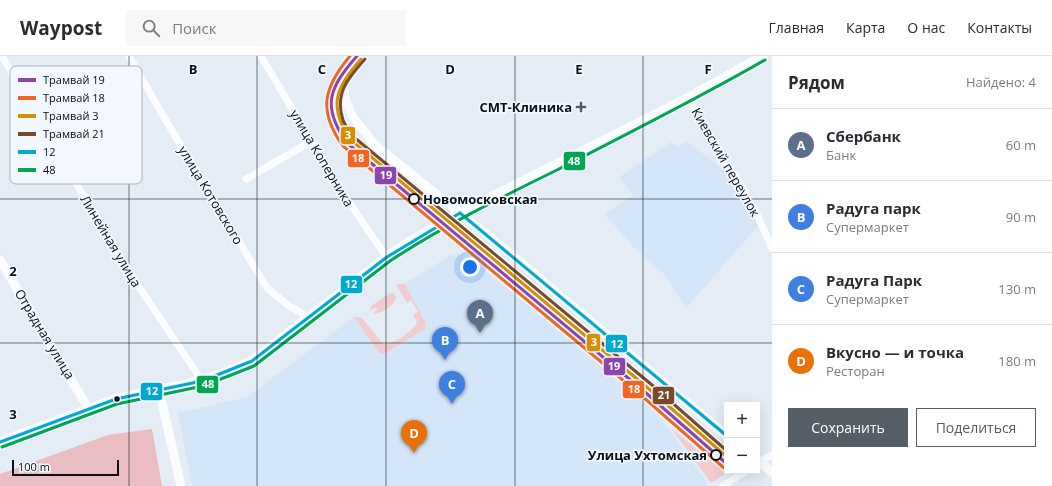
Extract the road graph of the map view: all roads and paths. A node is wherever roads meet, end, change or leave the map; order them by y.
1 (2, 56) edge
2 (129, 56) edge
3 (261, 56) edge
4 (349, 56) edge
5 (763, 56) edge
6 (135, 66) edge
7 (10, 70) edge
8 (142, 79) edge
9 (688, 98) junction
10 (312, 141) junction
11 (246, 179) dead end
12 (77, 184) edge
13 (460, 213) junction
14 (772, 249) edge
15 (387, 257) junction
16 (0, 260) edge
17 (311, 318) junction
18 (202, 380) junction
19 (160, 390) junction
20 (88, 408) junction
21 (724, 433) edge
22 (0, 442) edge
23 (772, 455) edge
24 (760, 461) edge
25 (760, 463) edge
26 (772, 472) edge
27 (741, 474) edge
28 (181, 486) edge
29 (723, 486) edge

1 - 7 street, Линейная улица
2 - 6 street, улица Котовского
3 - 10 street, улица Коперника
4 - 13 street
5 - 9 main road
8 - 17 street, улица Котовского
9 - 13 main road
9 - 14 street, Киевский переулок
10 - 11 street
10 - 15 street, улица Коперника
12 - 18 street, Линейная улица
13 - 15 main road
13 - 21 street
15 - 17 main road
16 - 20 street, Отрадная улица
17 - 18 main road
18 - 19 main road
19 - 20 main road
19 - 28 street
20 - 22 main road
23 - 24 street
25 - 26 street
27 - 29 street

